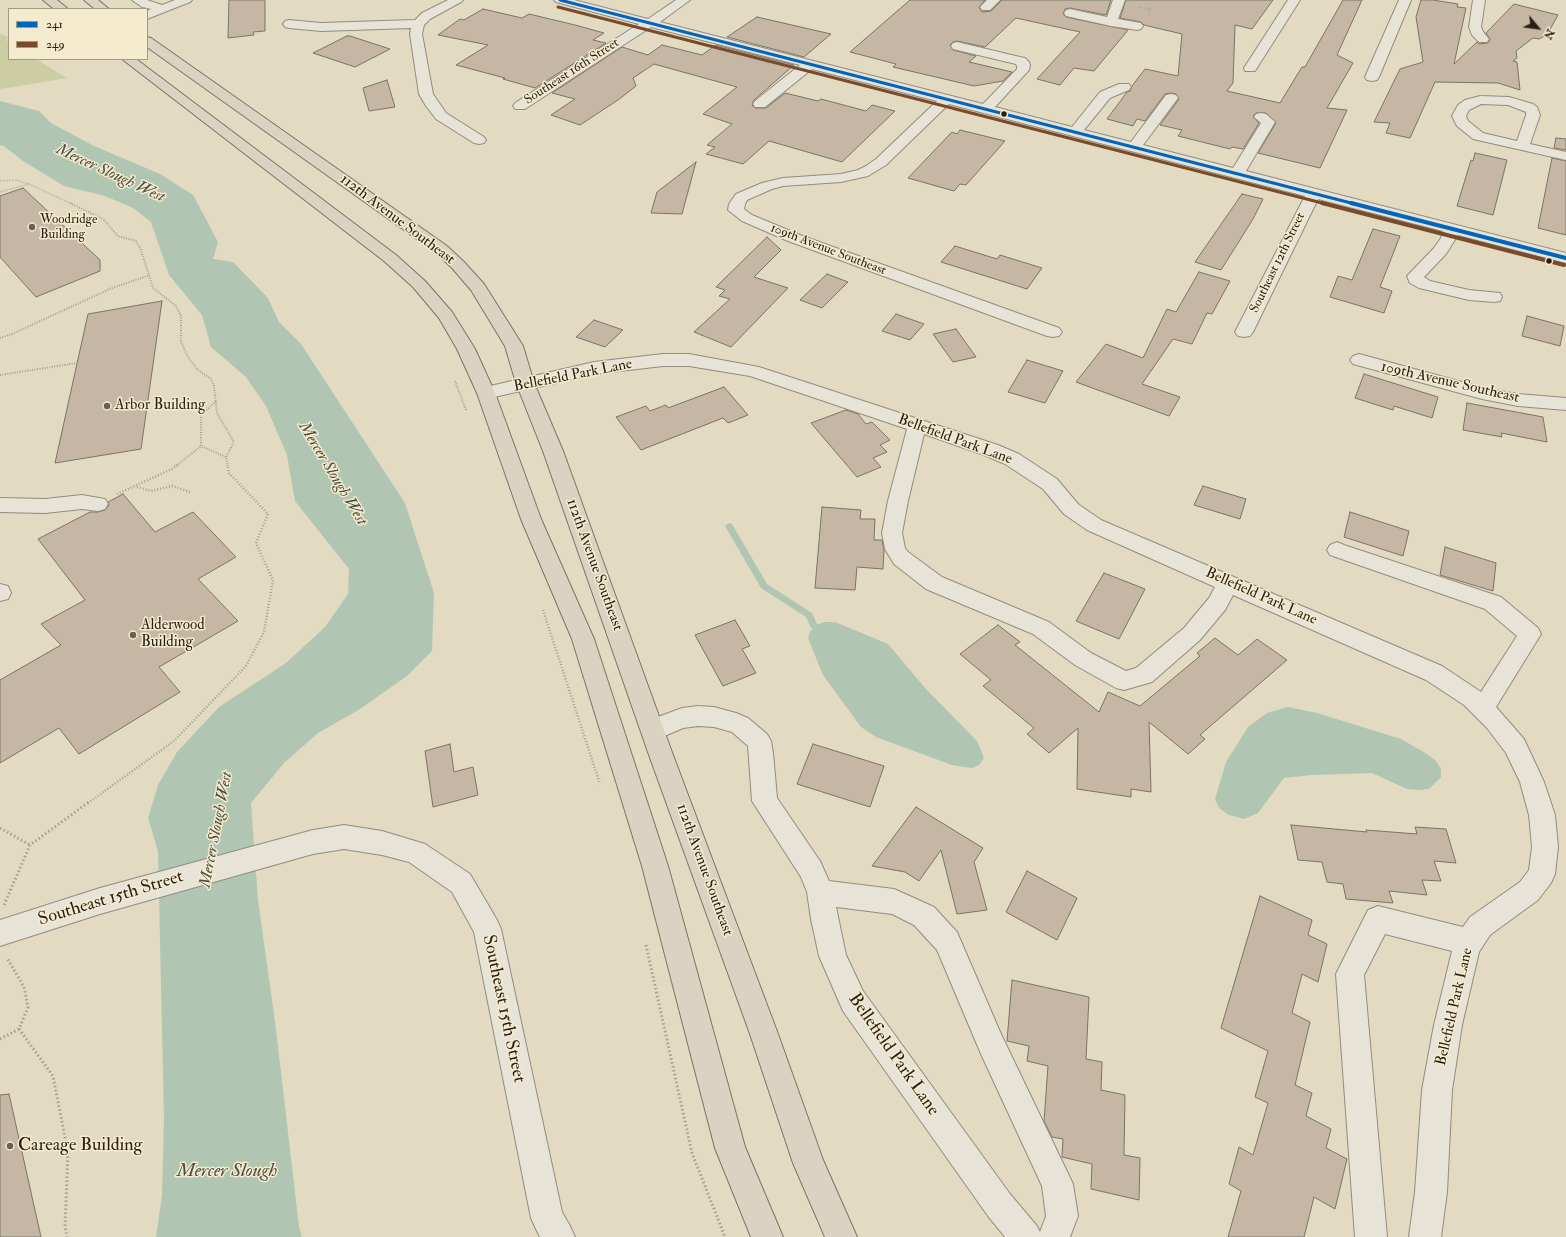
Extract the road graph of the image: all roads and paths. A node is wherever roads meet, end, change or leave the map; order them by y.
1 (49, 0) edge
2 (90, 0) edge
3 (138, 0) edge
4 (186, 0) edge
5 (457, 0) edge
6 (560, 0) edge
7 (684, 0) edge
8 (1119, 0) edge
9 (1294, 0) edge
10 (1405, 0) edge
11 (1479, 0) edge
12 (61, 8) edge
13 (102, 8) edge
14 (162, 9) junction
15 (1070, 13) dead end
16 (148, 15) edge
17 (1111, 22) junction
18 (650, 23) junction
19 (289, 24) dead end
20 (418, 24) junction
21 (1137, 26) dead end
22 (1483, 39) dead end
23 (148, 42) edge
24 (957, 46) dead end
25 (129, 60) edge
26 (810, 64) junction
27 (1250, 68) dead end
28 (1372, 76) dead end
29 (1124, 87) dead end
30 (1171, 98) dead end
31 (946, 99) junction
32 (760, 104) dead end
33 (520, 106) dead end
34 (985, 110) junction
35 (1261, 117) dead end
36 (1074, 133) junction
37 (479, 140) dead end
38 (1522, 146) junction
39 (1134, 148) junction
40 (1566, 156) edge
41 (1237, 174) junction
42 (0, 181) edge
43 (29, 184) junction
44 (0, 192) edge
45 (1313, 194) junction
46 (1452, 229) junction
47 (1566, 258) edge
48 (150, 275) junction
49 (1494, 297) dead end
50 (1053, 332) dead end
51 (1244, 332) dead end
52 (0, 338) edge
53 (1359, 360) dead end
54 (77, 363) dead end
55 (0, 375) edge
56 (454, 379) dead end
57 (525, 383) junction
58 (486, 393) junction
59 (216, 401) junction
60 (1566, 404) edge
61 (469, 415) dead end
62 (917, 425) junction
63 (201, 446) junction
64 (226, 457) junction
65 (136, 486) junction
66 (190, 492) dead end
67 (96, 504) joint
68 (0, 505) edge
69 (45, 506) junction
70 (63, 520) dead end
71 (1337, 550) dead end
72 (1228, 583) junction
73 (541, 604) dead end
74 (1483, 708) junction
75 (652, 731) junction
76 (602, 789) dead end
77 (0, 828) edge
78 (30, 845) junction
79 (820, 892) junction
80 (1, 932) edge
81 (646, 942) dead end
82 (1468, 942) junction
83 (19, 1029) junction
84 (0, 1039) edge
85 (834, 1235) edge
86 (67, 1237) edge
87 (558, 1237) edge
88 (725, 1237) edge
89 (767, 1237) edge
90 (1026, 1237) edge
91 (1054, 1237) edge
92 (1371, 1237) edge
93 (1425, 1237) edge

1 - 12 main road
2 - 13 main road
3 - 14 street
4 - 14 street
5 - 20 street
6 - 18 street
7 - 18 street, Southeast 16th Street
8 - 17 street
9 - 27 street
10 - 28 street
11 - 22 street
14 - 16 street
15 - 17 street
17 - 21 street
18 - 26 street
18 - 33 street, Southeast 16th Street
19 - 20 street
20 - 37 street
23 - 57 main road, 112th Avenue Southeast
24 - 34 street
25 - 58 main road
26 - 31 street
26 - 32 street
29 - 36 street
30 - 39 street
31 - 34 street
31 - 50 street, 109th Avenue Southeast
34 - 36 street
35 - 41 street
36 - 39 street
38 - 38 street
38 - 40 street
39 - 41 street
41 - 45 street
42 - 43 path
43 - 44 path
43 - 48 path
45 - 46 street
45 - 51 street, Southeast 12th Street
46 - 47 street
46 - 49 street
48 - 52 path
48 - 59 path
53 - 60 street, 109th Avenue Southeast
54 - 55 path
56 - 61 path
57 - 58 street, Bellefield Park Lane
57 - 62 street, Bellefield Park Lane
57 - 75 main road, 112th Avenue Southeast
58 - 89 main road
59 - 63 path
59 - 64 path
62 - 72 street, Bellefield Park Lane
62 - 72 street
63 - 64 path
63 - 65 path
64 - 78 path
65 - 66 path
65 - 67 path
67 - 69 street
68 - 69 street
69 - 70 street
71 - 74 street
72 - 74 street, Bellefield Park Lane
73 - 76 path
74 - 82 street, Bellefield Park Lane
75 - 79 street, Bellefield Park Lane
75 - 85 main road, 112th Avenue Southeast
77 - 78 path
78 - 80 path
79 - 90 street, Bellefield Park Lane
79 - 91 street
80 - 83 path
80 - 87 street, Southeast 15th Street
81 - 88 path
82 - 92 street
82 - 93 street, Bellefield Park Lane
83 - 84 path
83 - 86 path

